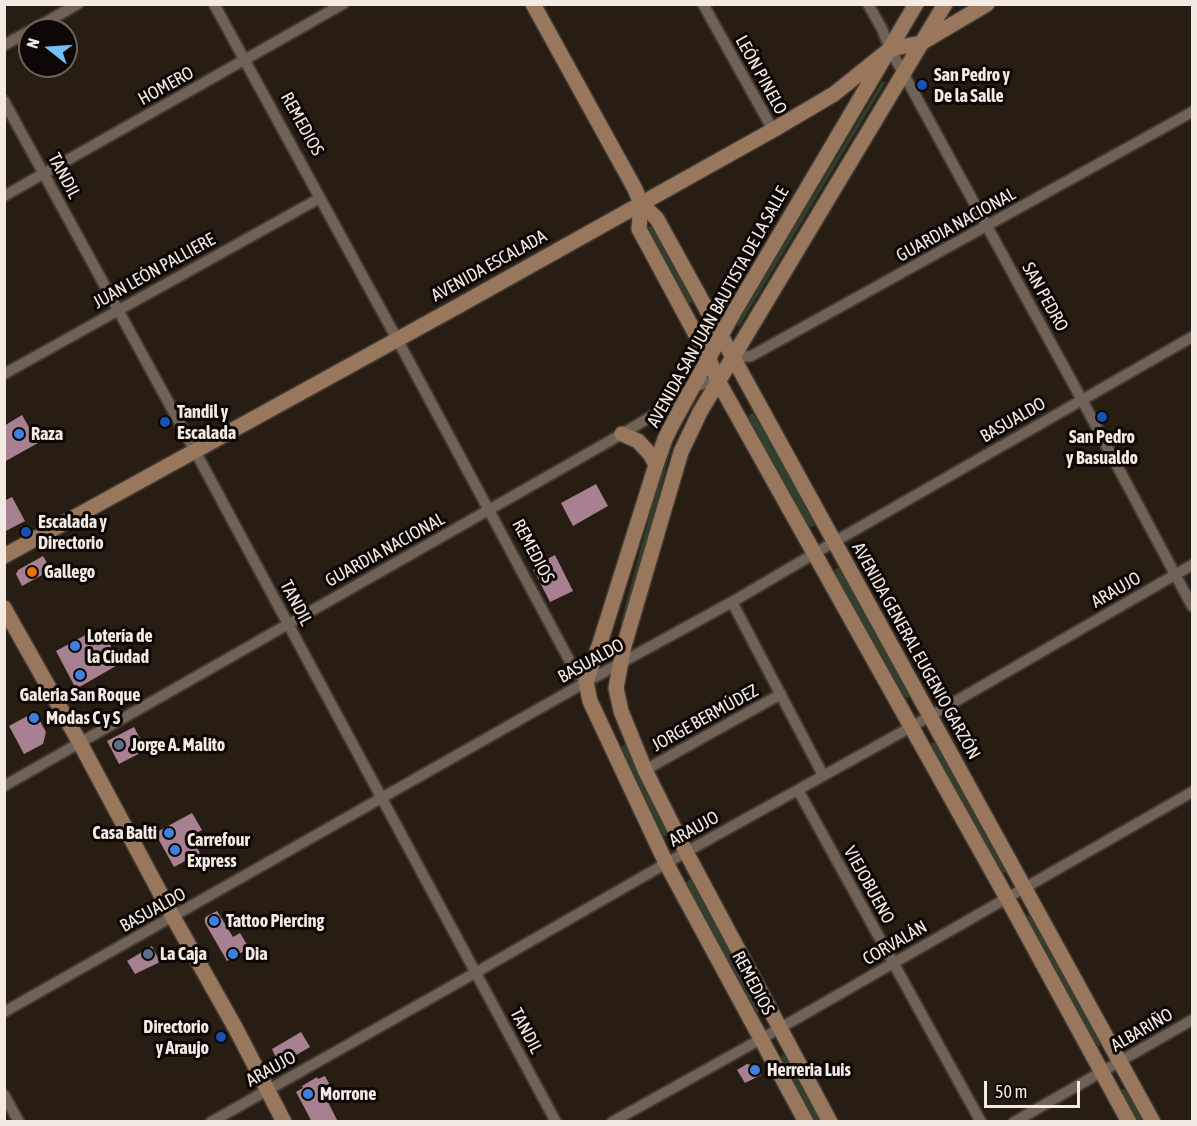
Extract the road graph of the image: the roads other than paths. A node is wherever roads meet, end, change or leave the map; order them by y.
1 (78, 4) edge
2 (214, 4) edge
3 (343, 4) edge
4 (533, 4) edge
5 (703, 4) edge
6 (868, 4) edge
7 (916, 4) edge
8 (945, 4) edge
9 (987, 4) edge
10 (54, 18) edge
11 (18, 38) edge
12 (921, 43) junction
13 (4, 45) edge
14 (890, 49) junction
15 (245, 60) junction
16 (904, 72) junction
17 (4, 101) edge
18 (1192, 112) edge
19 (773, 130) junction
20 (44, 173) junction
21 (4, 196) edge
22 (320, 198) junction
23 (641, 203) junction
24 (987, 226) junction
25 (117, 311) junction
26 (722, 336) junction
27 (1192, 337) edge
28 (397, 339) junction
29 (732, 358) junction
30 (709, 359) junction
31 (4, 374) edge
32 (718, 381) junction
33 (694, 386) junction
34 (1082, 400) junction
35 (622, 434) junction
36 (195, 451) junction
37 (656, 465) junction
38 (489, 511) junction
39 (834, 542) junction
40 (815, 553) junction
41 (4, 556) edge
42 (1192, 565) edge
43 (1175, 574) junction
44 (732, 602) junction
45 (1192, 606) edge
46 (4, 608) edge
47 (288, 624) junction
48 (620, 663) junction
49 (586, 682) junction
50 (781, 694) junction
51 (929, 716) junction
52 (911, 727) junction
53 (80, 743) junction
54 (645, 770) junction
55 (823, 775) junction
56 (4, 786) edge
57 (798, 790) junction
58 (1192, 792) edge
59 (382, 799) junction
60 (686, 852) junction
61 (666, 863) junction
62 (1025, 888) junction
63 (1008, 898) junction
64 (173, 917) junction
65 (893, 963) junction
66 (476, 973) junction
67 (4, 1012) edge
68 (1192, 1020) edge
69 (780, 1028) junction
70 (761, 1039) junction
71 (1120, 1061) junction
72 (1102, 1071) junction
73 (267, 1090) junction
74 (4, 1095) edge
75 (19, 1122) edge
76 (210, 1122) edge
77 (284, 1122) edge
78 (556, 1122) edge
79 (612, 1122) edge
80 (806, 1122) edge
81 (830, 1122) edge
82 (981, 1122) edge
83 (1014, 1122) edge
84 (1129, 1122) edge
85 (1153, 1122) edge

1 - 10 street
2 - 15 street, REMEDIOS
3 - 15 street, HOMERO
4 - 23 street, AVENIDA GENERAL EUGENIO GARZÓN
5 - 19 street, LEÓN PINELO
6 - 14 street, SAN PEDRO
7 - 14 street, AVENIDA SAN JUAN BAUTISTA DE LA SALLE
8 - 12 street, AVENIDA SAN JUAN BAUTISTA DE LA SALLE
9 - 12 street, AVENIDA ESCALADA
11 - 13 street
12 - 14 street, AVENIDA ESCALADA
12 - 16 street, AVENIDA SAN JUAN BAUTISTA DE LA SALLE
14 - 16 street, SAN PEDRO
14 - 19 street, AVENIDA ESCALADA
14 - 26 street, AVENIDA SAN JUAN BAUTISTA DE LA SALLE
15 - 20 street, HOMERO
15 - 22 street, REMEDIOS
16 - 24 street, SAN PEDRO
16 - 29 street, AVENIDA SAN JUAN BAUTISTA DE LA SALLE
17 - 20 street, TANDIL
18 - 24 street, GUARDIA NACIONAL
19 - 23 street, AVENIDA ESCALADA
20 - 21 street, HOMERO
20 - 25 street, TANDIL
22 - 25 street, JUAN LEÓN PALLIERE
22 - 28 street, REMEDIOS
23 - 26 street, AVENIDA GENERAL EUGENIO GARZÓN
23 - 28 street, AVENIDA ESCALADA
23 - 30 street, AVENIDA GENERAL EUGENIO GARZÓN
24 - 29 street, GUARDIA NACIONAL
24 - 34 street, SAN PEDRO
25 - 31 street, JUAN LEÓN PALLIERE
25 - 36 street, TANDIL
26 - 29 street, AVENIDA GENERAL EUGENIO GARZÓN
26 - 30 street, AVENIDA SAN JUAN BAUTISTA DE LA SALLE
27 - 34 street, BASUALDO
28 - 36 street, AVENIDA ESCALADA
28 - 38 street, REMEDIOS
29 - 32 street, AVENIDA SAN JUAN BAUTISTA DE LA SALLE
29 - 39 street, AVENIDA GENERAL EUGENIO GARZÓN
30 - 32 street, AVENIDA GENERAL EUGENIO GARZÓN
30 - 33 street, AVENIDA SAN JUAN BAUTISTA DE LA SALLE
32 - 33 street, GUARDIA NACIONAL
32 - 40 street, AVENIDA GENERAL EUGENIO GARZÓN
32 - 48 street, AVENIDA SAN JUAN BAUTISTA DE LA SALLE
33 - 35 street, GUARDIA NACIONAL
33 - 37 street, AVENIDA SAN JUAN BAUTISTA DE LA SALLE
34 - 39 street, BASUALDO
34 - 43 street, SAN PEDRO
35 - 37 street
35 - 38 street, GUARDIA NACIONAL
36 - 41 street, AVENIDA ESCALADA
36 - 47 street, TANDIL
37 - 49 street, AVENIDA SAN JUAN BAUTISTA DE LA SALLE
38 - 47 street, GUARDIA NACIONAL
38 - 49 street, REMEDIOS
39 - 40 street, BASUALDO
39 - 51 street, AVENIDA GENERAL EUGENIO GARZÓN
40 - 44 street, BASUALDO
40 - 52 street, AVENIDA GENERAL EUGENIO GARZÓN
42 - 43 street, ARAUJO
43 - 45 street, SAN PEDRO
43 - 51 street, ARAUJO
44 - 48 street, BASUALDO
44 - 50 street
46 - 53 street
47 - 53 street, GUARDIA NACIONAL
47 - 59 street, TANDIL
48 - 49 street, BASUALDO
48 - 54 street, REMEDIOS
49 - 59 street, BASUALDO
49 - 61 street, REMEDIOS
50 - 54 street, JORGE BERMÚDEZ
50 - 55 street
51 - 52 street, ARAUJO
51 - 62 street, AVENIDA GENERAL EUGENIO GARZÓN
52 - 55 street, ARAUJO
52 - 63 street, AVENIDA GENERAL EUGENIO GARZÓN
53 - 56 street, GUARDIA NACIONAL
53 - 64 street
54 - 60 street, REMEDIOS
55 - 57 street, ARAUJO
57 - 60 street, ARAUJO
57 - 65 street, VIEJOBUENO
58 - 62 street, CORVALÁN
59 - 64 street, BASUALDO
59 - 66 street, TANDIL
60 - 61 street, ARAUJO
60 - 69 street, REMEDIOS
61 - 66 street, ARAUJO
61 - 70 street, REMEDIOS
62 - 63 street, CORVALÁN
62 - 71 street, AVENIDA GENERAL EUGENIO GARZÓN
63 - 65 street, CORVALÁN
63 - 72 street, AVENIDA GENERAL EUGENIO GARZÓN
64 - 67 street, BASUALDO
64 - 73 street
65 - 69 street, CORVALÁN
65 - 82 street, VIEJOBUENO
66 - 73 street, ARAUJO
66 - 78 street, TANDIL
68 - 71 street, ALBARIÑO
69 - 70 street, CORVALÁN
69 - 81 street, REMEDIOS
70 - 79 street, CORVALÁN
70 - 80 street, REMEDIOS
71 - 72 street, ALBARIÑO
71 - 85 street, AVENIDA GENERAL EUGENIO GARZÓN
72 - 83 street, ALBARIÑO
72 - 84 street, AVENIDA GENERAL EUGENIO GARZÓN
73 - 76 street, ARAUJO
73 - 77 street
74 - 75 street

